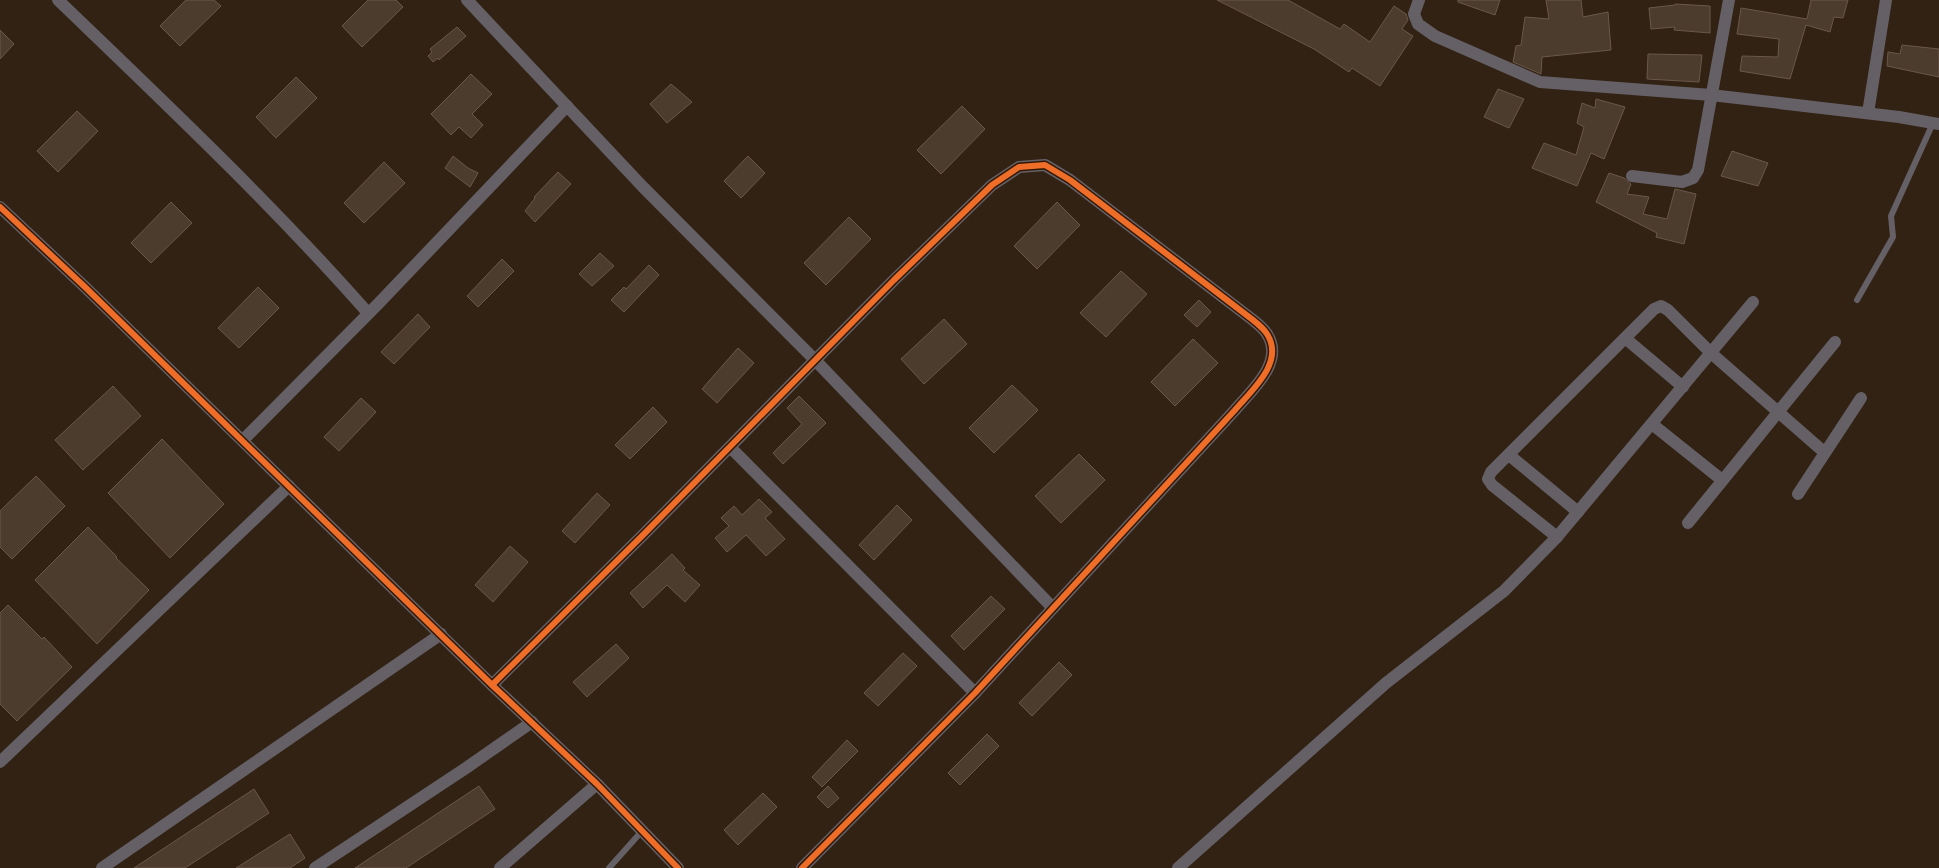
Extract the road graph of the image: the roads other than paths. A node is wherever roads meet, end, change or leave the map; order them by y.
1 (58, 0) edge
2 (466, 0) edge
3 (1419, 0) edge
4 (1729, 0) edge
5 (1886, 0) edge
6 (1711, 95) junction
7 (567, 106) junction
8 (1868, 113) junction
9 (1936, 124) edge
10 (1632, 176) dead end
11 (0, 207) edge
12 (1857, 300) dead end
13 (1753, 302) dead end
14 (368, 313) junction
15 (1625, 338) junction
16 (1835, 342) dead end
17 (1711, 352) junction
18 (815, 360) junction
19 (1683, 387) junction
20 (1861, 398) dead end
21 (1778, 411) junction
22 (1652, 424) junction
23 (243, 440) junction
24 (730, 447) junction
25 (1824, 452) junction
26 (1508, 455) junction
27 (1722, 480) junction
28 (289, 486) junction
29 (1798, 494) dead end
30 (1578, 512) junction
31 (1688, 523) dead end
32 (1557, 537) junction
33 (1052, 608) junction
34 (441, 634) junction
35 (492, 685) junction
36 (975, 693) junction
37 (532, 722) junction
38 (0, 762) edge
39 (597, 784) junction
40 (642, 831) junction
41 (102, 868) edge
42 (315, 868) edge
43 (500, 868) edge
44 (609, 868) edge
45 (678, 868) edge
46 (802, 868) edge
47 (1178, 868) edge

1 - 14 street
2 - 7 street
3 - 6 street
4 - 6 street
5 - 8 street
6 - 8 street
6 - 10 street
7 - 14 street
7 - 18 street
8 - 9 street
9 - 12 lane
11 - 23 street
13 - 17 street
14 - 23 street
15 - 17 street
15 - 19 street
15 - 26 street
16 - 21 street
17 - 19 street
17 - 21 street
18 - 24 street
18 - 33 street
18 - 33 street
19 - 22 street
20 - 25 street
21 - 25 street
21 - 27 street
22 - 27 street
22 - 30 street
23 - 28 street
24 - 35 street
24 - 36 street
25 - 29 street
26 - 30 street
26 - 32 street
27 - 31 street
28 - 34 street
28 - 38 street
30 - 32 street
32 - 47 street
33 - 36 street
34 - 35 street
34 - 41 street
35 - 37 street
36 - 46 street
37 - 39 street
37 - 42 street
39 - 40 street
39 - 43 street
40 - 44 lane
40 - 45 street

